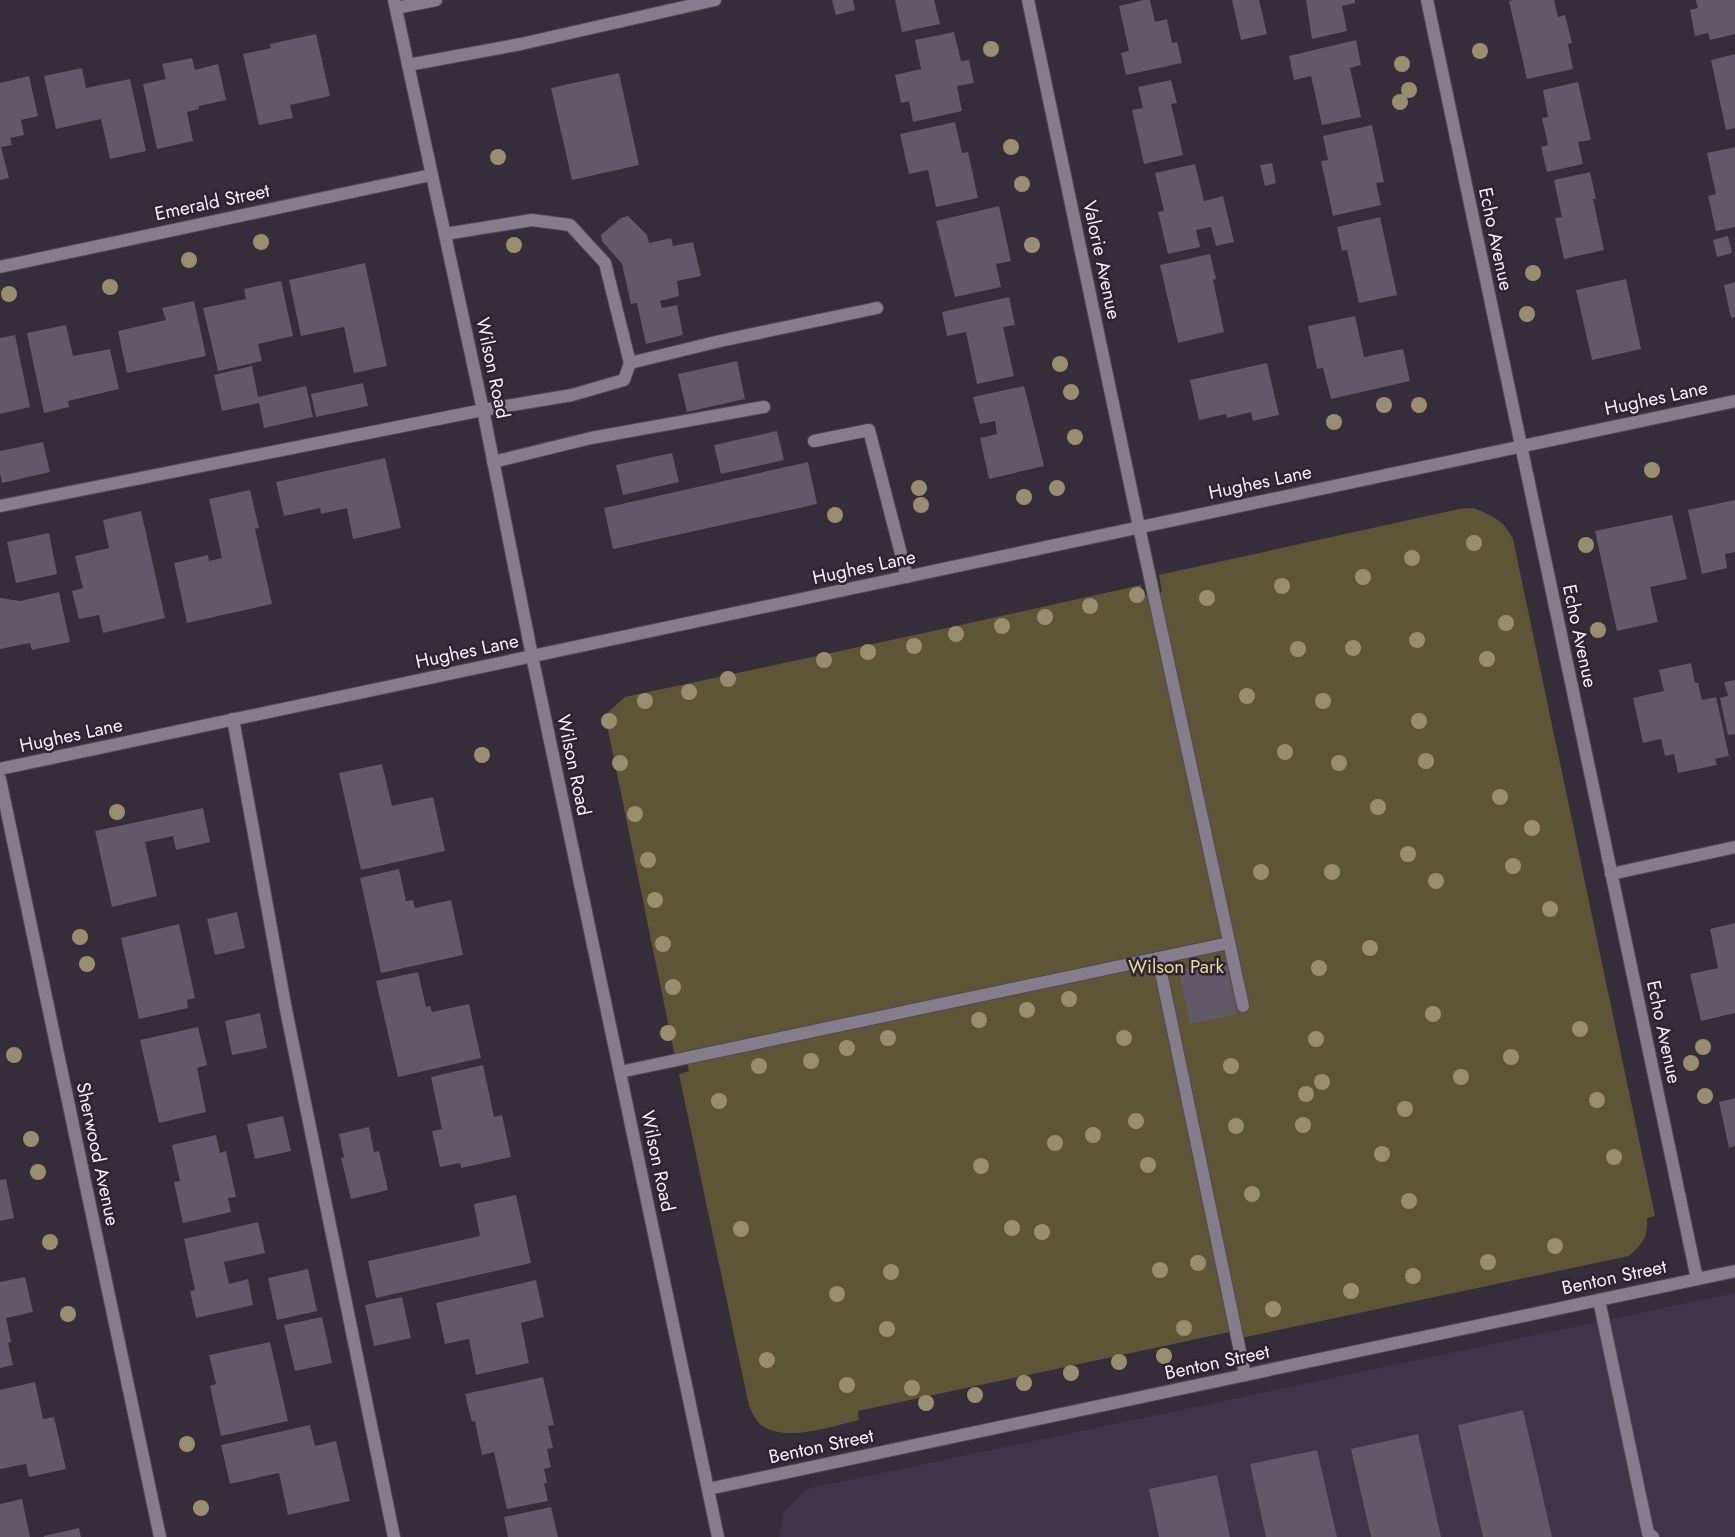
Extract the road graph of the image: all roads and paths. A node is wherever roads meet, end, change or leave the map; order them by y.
1 (436, 0) edge
2 (715, 0) edge
3 (1028, 0) edge
4 (1427, 0) edge
5 (395, 4) edge
6 (408, 65) junction
7 (431, 175) junction
8 (446, 234) junction
9 (0, 266) edge
10 (877, 308) dead end
11 (630, 363) junction
12 (1735, 401) edge
13 (764, 407) dead end
14 (483, 410) junction
15 (814, 441) dead end
16 (1520, 446) junction
17 (493, 462) junction
18 (0, 506) edge
19 (1139, 527) junction
20 (906, 577) junction
21 (532, 656) junction
22 (232, 720) junction
23 (0, 769) edge
24 (0, 779) edge
25 (1735, 847) edge
26 (1611, 874) junction
27 (1229, 943) junction
28 (1158, 958) junction
29 (1244, 1006) dead end
30 (620, 1072) junction
31 (1735, 1271) edge
32 (1697, 1279) junction
33 (1599, 1300) junction
34 (1245, 1375) junction
35 (708, 1489) junction
36 (160, 1537) edge
37 (394, 1537) edge
38 (718, 1537) edge
39 (1653, 1537) edge

1 - 5 street
2 - 6 street
3 - 19 street, Valorie Avenue
4 - 16 street, Echo Avenue
5 - 6 street, Wilson Road
6 - 7 street, Wilson Road
7 - 8 street, Wilson Road
7 - 9 street, Emerald Street
8 - 11 street
8 - 14 street, Wilson Road
10 - 11 street
11 - 14 street
12 - 16 street, Hughes Lane
13 - 17 street
14 - 17 street, Wilson Road
14 - 18 street
15 - 20 street
16 - 19 street, Hughes Lane
16 - 26 street, Echo Avenue
17 - 21 street, Wilson Road
19 - 20 street, Hughes Lane
19 - 27 street, Valorie Avenue
20 - 21 street, Hughes Lane
21 - 22 street, Hughes Lane
21 - 30 street, Wilson Road
22 - 23 street, Hughes Lane
22 - 37 street
24 - 36 street, Sherwood Avenue
25 - 26 street
26 - 32 street, Echo Avenue
27 - 28 street
27 - 29 street, Valorie Avenue
28 - 30 street
28 - 34 street
30 - 35 street, Wilson Road
31 - 32 street, Benton Street
32 - 33 street, Benton Street
33 - 34 street, Benton Street
33 - 39 street
34 - 35 street, Benton Street
35 - 38 street, Wilson Road

